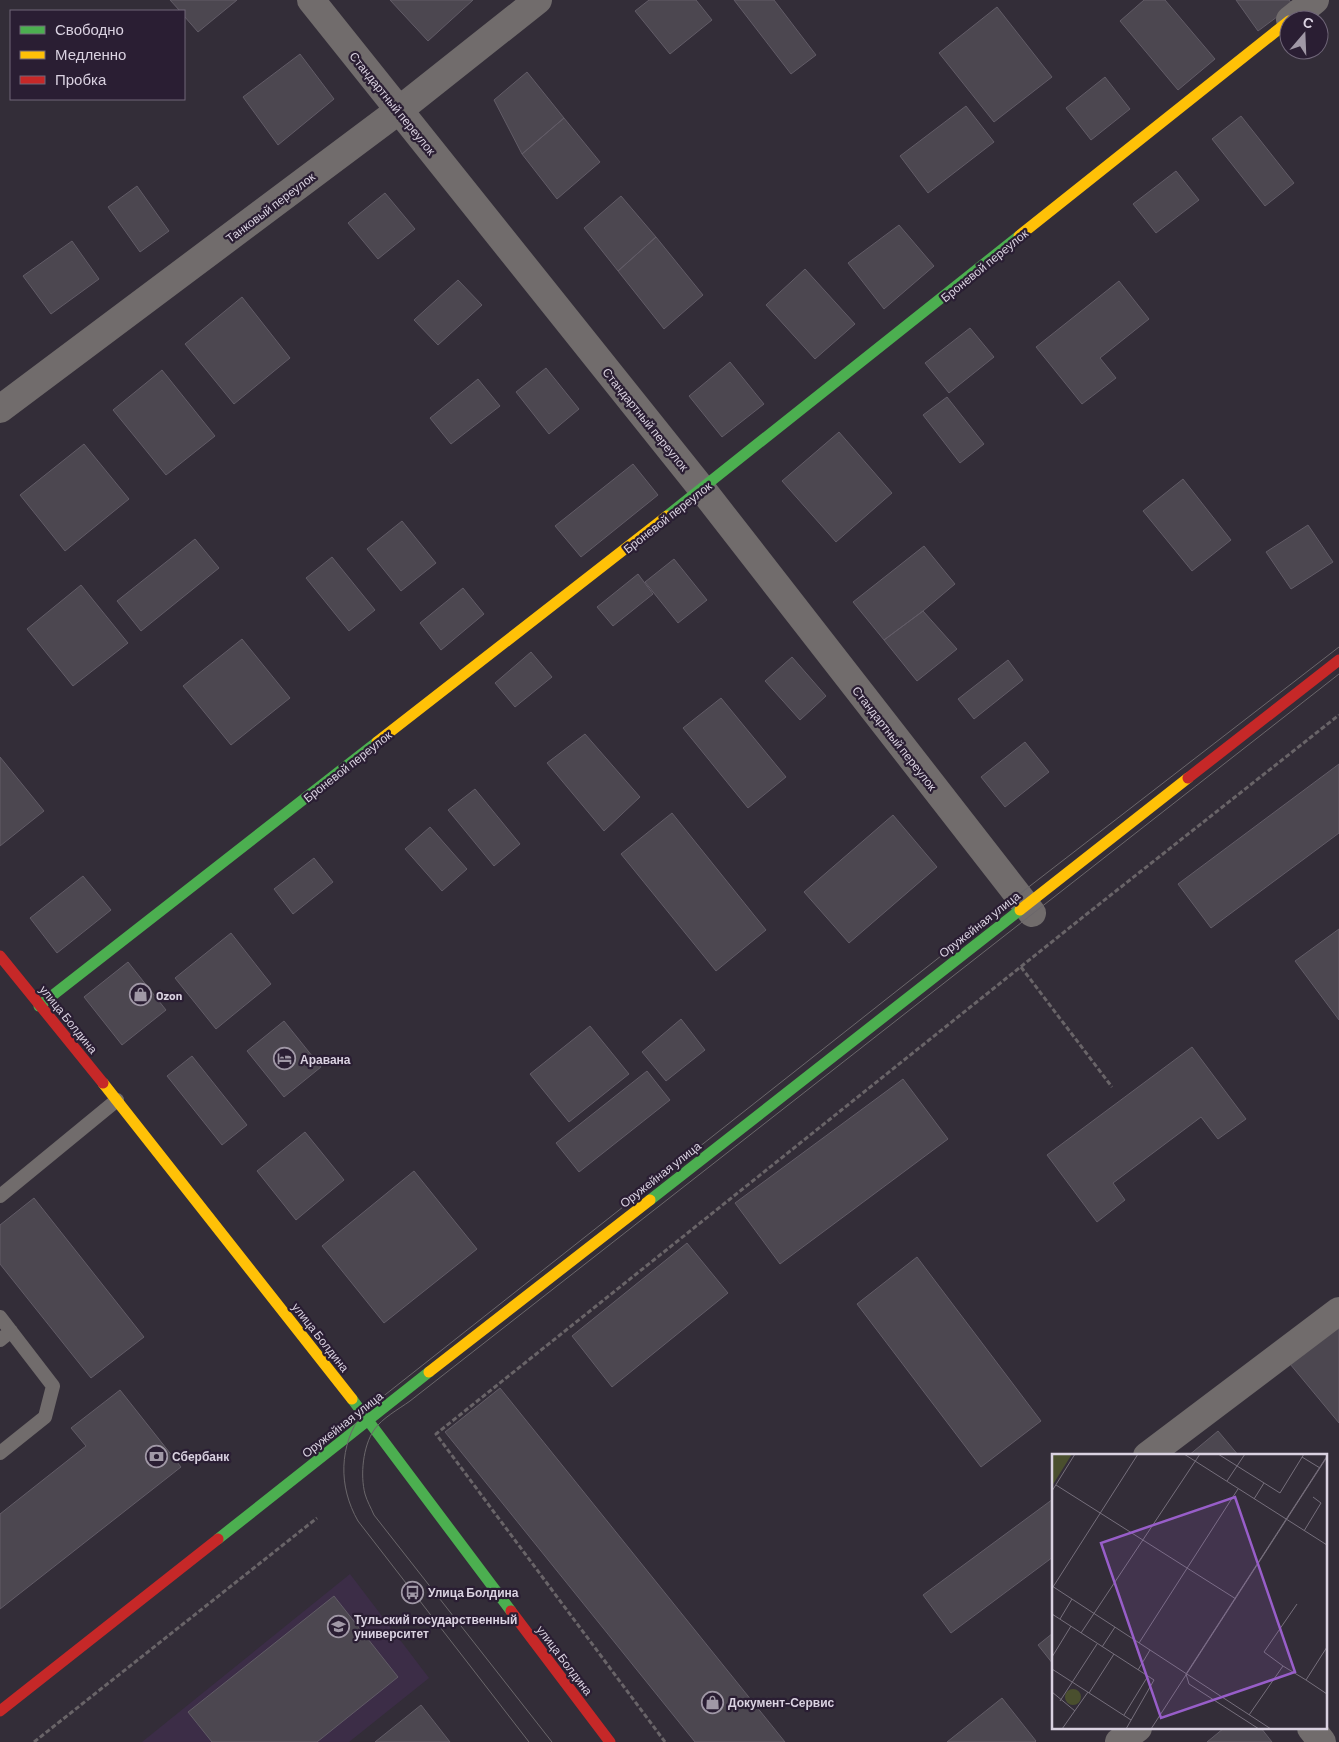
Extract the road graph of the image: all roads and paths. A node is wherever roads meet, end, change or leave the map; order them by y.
1 (311, 0) edge
2 (538, 0) edge
3 (1316, 0) edge
4 (1304, 10) edge
5 (1279, 30) edge
6 (398, 111) junction
7 (0, 409) edge
8 (702, 489) junction
9 (1339, 660) edge
10 (1339, 715) edge
11 (1028, 909) junction
12 (0, 956) edge
13 (1021, 967) junction
14 (39, 1006) junction
15 (1112, 1087) dead end
16 (117, 1100) junction
17 (0, 1196) edge
18 (1339, 1311) edge
19 (0, 1317) edge
20 (11, 1331) junction
21 (0, 1340) edge
22 (368, 1421) junction
23 (0, 1453) edge
24 (1150, 1454) edge
25 (317, 1518) dead end
26 (0, 1711) edge
27 (1135, 1730) edge
28 (1312, 1730) edge
29 (34, 1742) edge
30 (610, 1742) edge
31 (666, 1742) edge
32 (1120, 1742) edge
33 (1322, 1742) edge

1 - 6 street, Стандартный переулок
2 - 6 street, Танковый переулок
3 - 4 street, Броневой переулок
5 - 8 street, Броневой переулок
6 - 7 street, Танковый переулок
6 - 8 street, Стандартный переулок
8 - 11 street, Стандартный переулок
8 - 14 street, Броневой переулок
9 - 11 street, Оружейная улица
10 - 13 path
11 - 22 street, Оружейная улица
12 - 14 street, улица Болдина
13 - 15 path
13 - 31 path
14 - 16 street, улица Болдина
16 - 17 lane
16 - 22 street, улица Болдина
18 - 24 street
19 - 20 lane
20 - 21 lane
20 - 23 lane
22 - 26 street, Оружейная улица
22 - 30 street, улица Болдина
25 - 29 path
27 - 32 street
28 - 33 street

